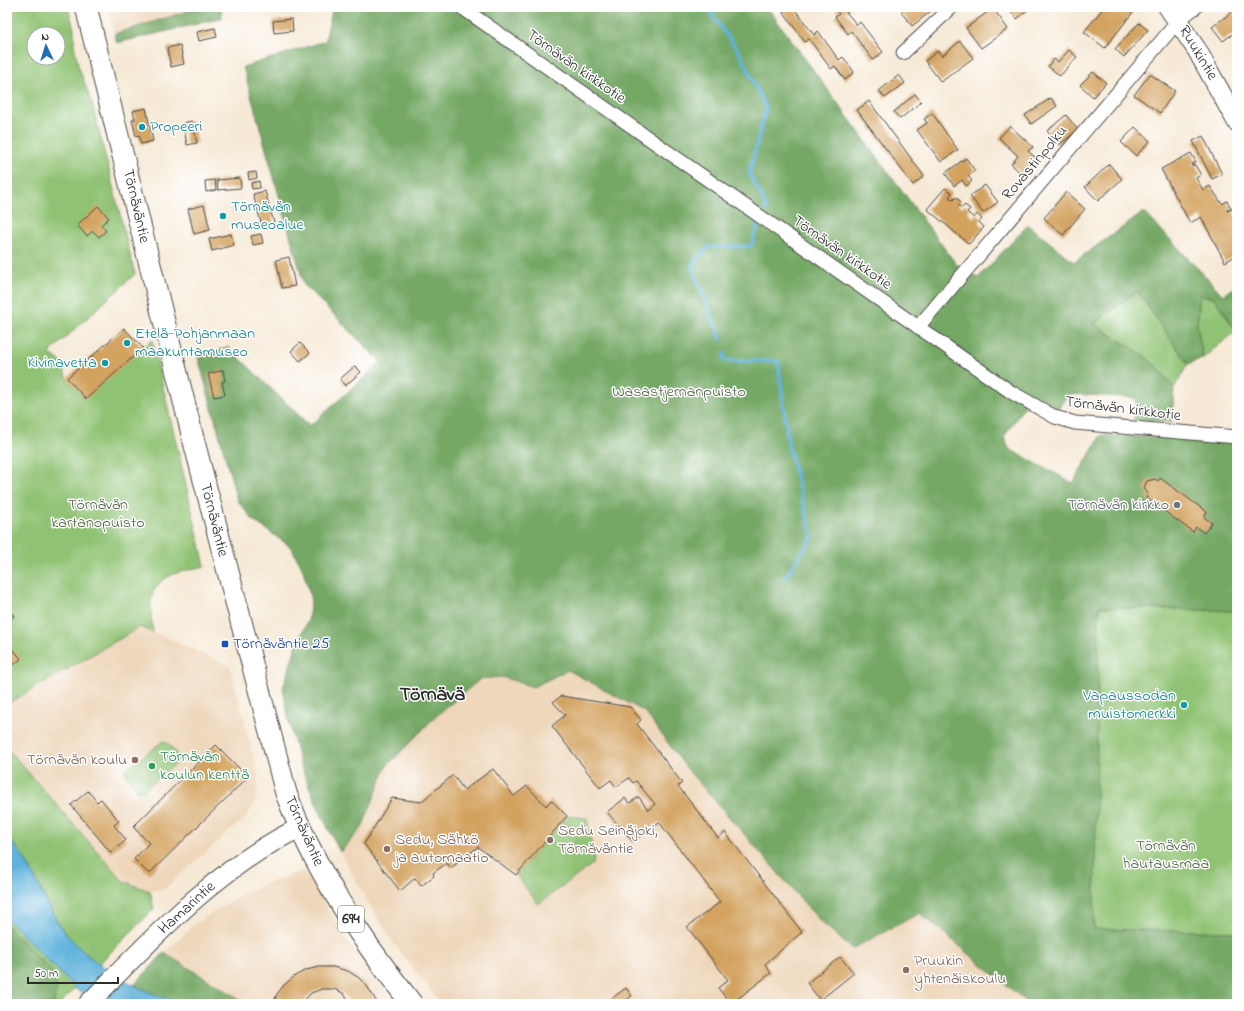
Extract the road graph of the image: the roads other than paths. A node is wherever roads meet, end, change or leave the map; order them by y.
1 (86, 7) edge
2 (461, 7) edge
3 (952, 7) edge
4 (1196, 7) edge
5 (1173, 13) edge
6 (903, 53) dead end
7 (1237, 122) edge
8 (918, 327) junction
9 (1237, 438) edge
10 (299, 828) junction
11 (88, 1004) edge
12 (412, 1004) edge

1 - 10 main road, Törnäväntie
2 - 8 street, Törnävän kirkkotie
3 - 6 street
4 - 5 street, Rovastinpolku
5 - 7 main road, Ruukintie
5 - 8 street, Rovastinpolku
8 - 9 street, Törnävän kirkkotie
10 - 11 main road, Hamarintie
10 - 12 main road, Törnäväntie / 694

